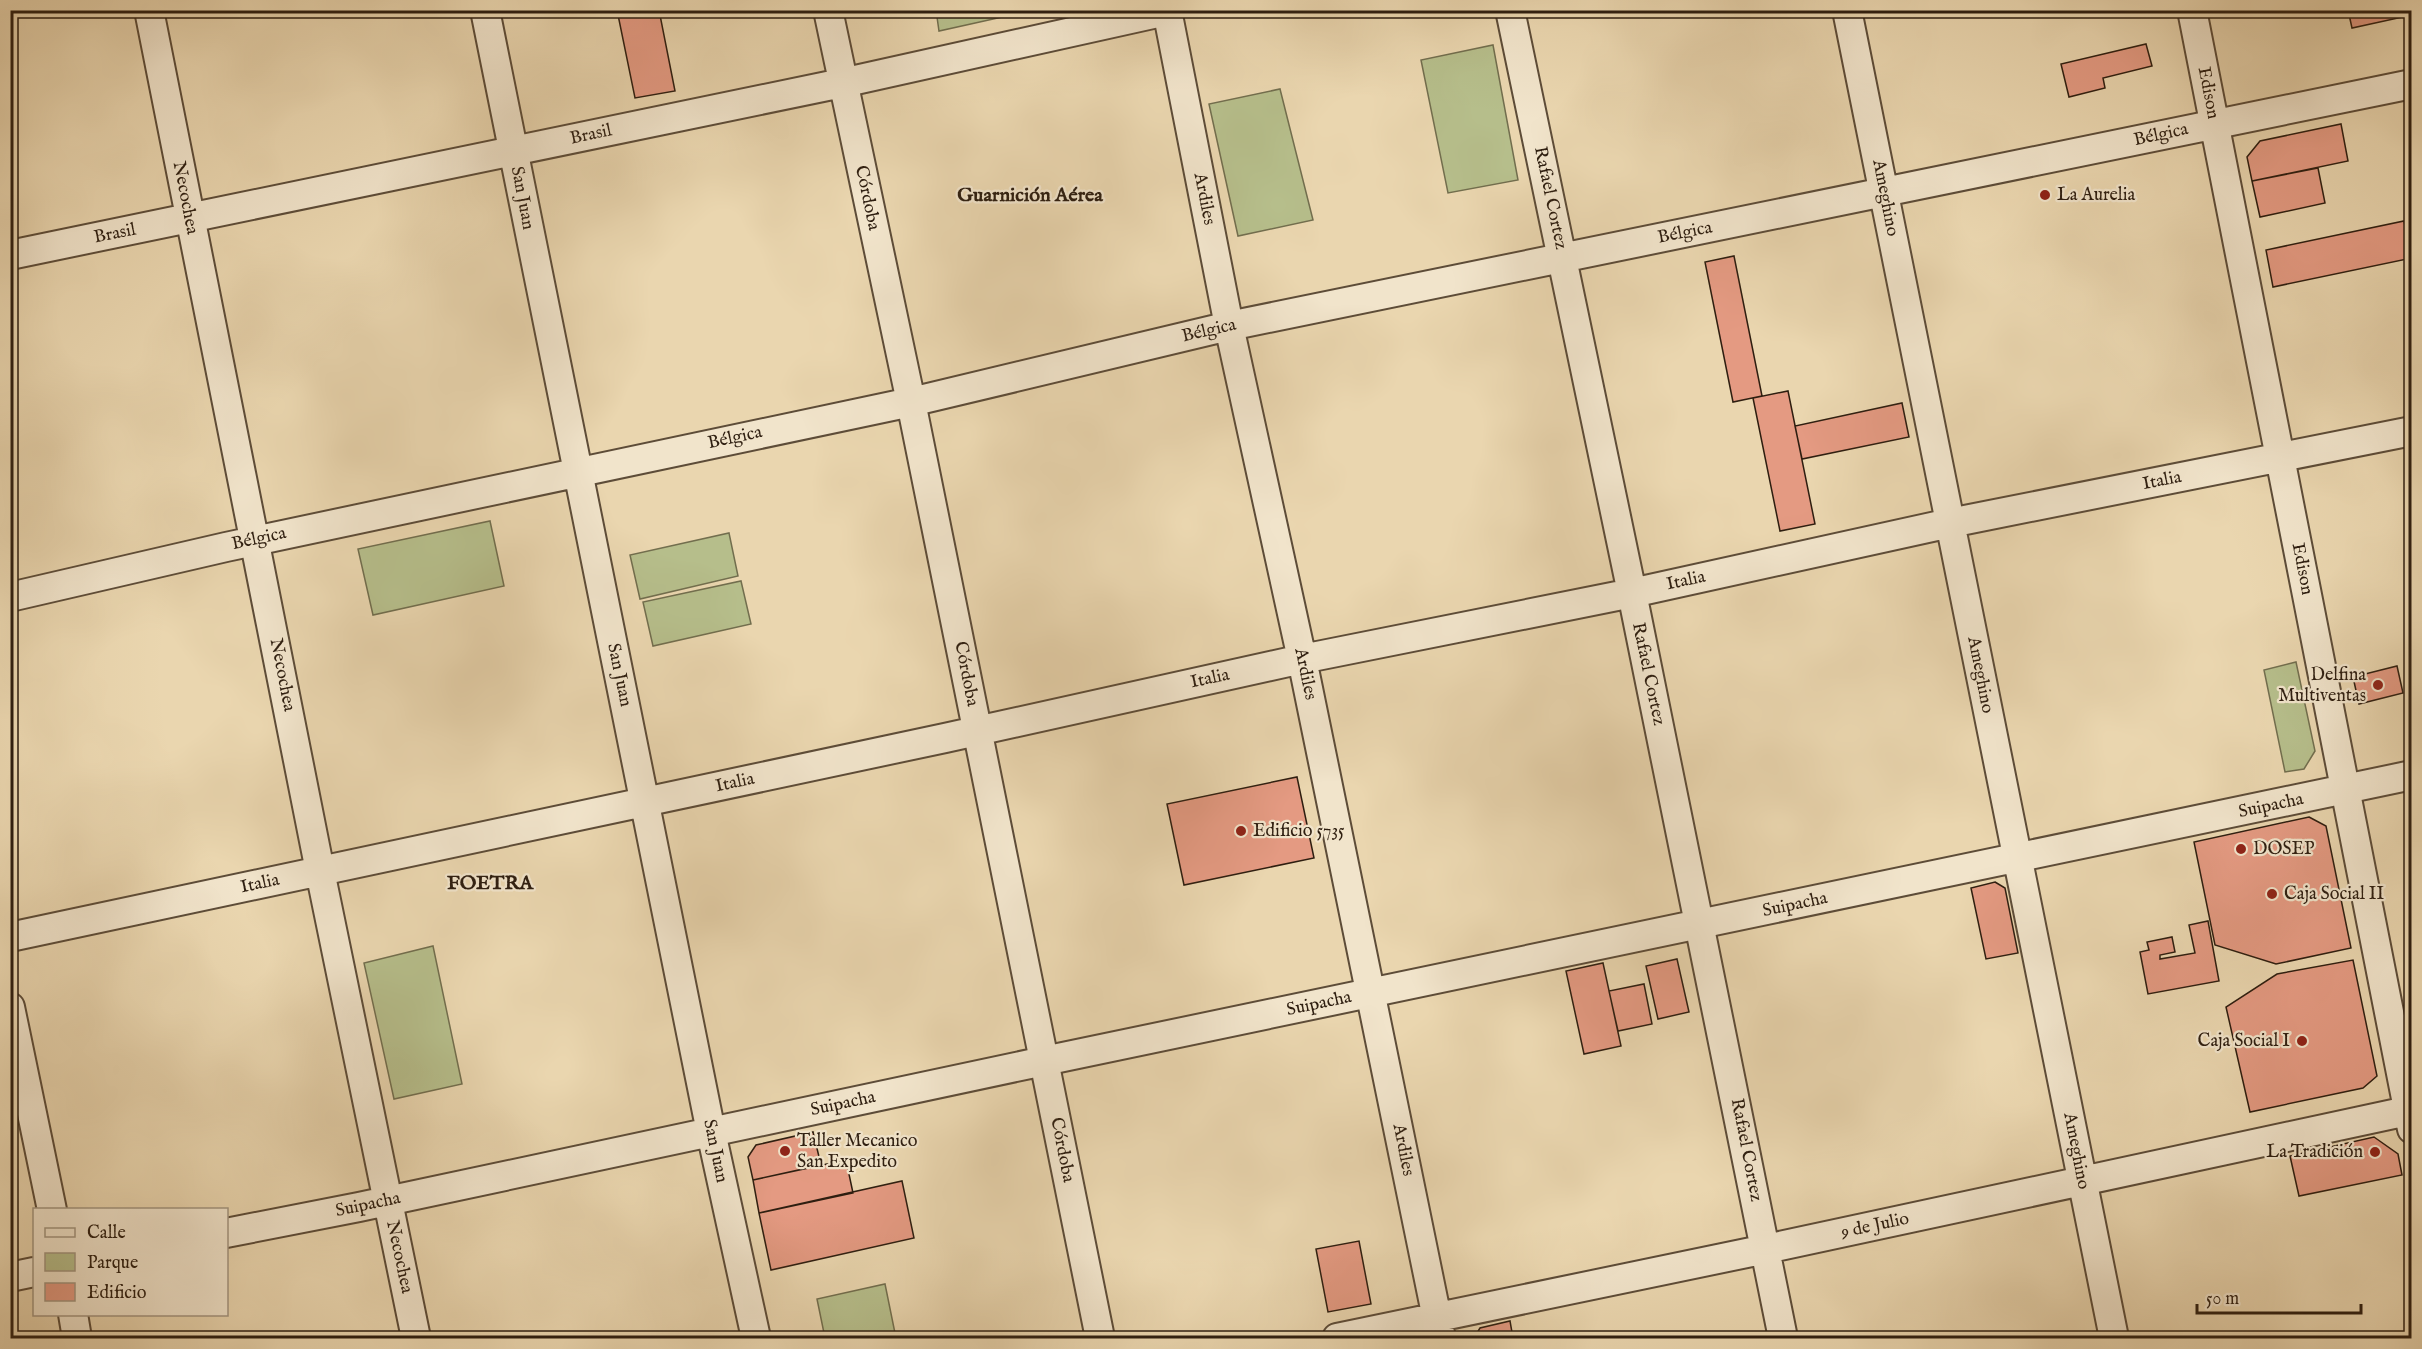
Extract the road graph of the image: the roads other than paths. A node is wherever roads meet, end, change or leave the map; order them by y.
1 (149, 10) edge
2 (485, 10) edge
3 (828, 10) edge
4 (1510, 10) edge
5 (1847, 10) edge
6 (2192, 10) edge
7 (1168, 11) edge
8 (842, 83) junction
9 (2412, 84) edge
10 (2214, 124) junction
11 (513, 152) junction
12 (1884, 192) junction
13 (189, 219) junction
14 (10, 255) edge
15 (1563, 258) junction
16 (1229, 326) junction
17 (911, 402) junction
18 (2412, 430) edge
19 (2280, 458) junction
20 (577, 471) junction
21 (1950, 523) junction
22 (255, 540) junction
23 (1632, 593) junction
24 (10, 597) edge
25 (1302, 659) junction
26 (978, 731) junction
27 (2412, 775) edge
28 (2345, 790) junction
29 (645, 802) junction
30 (2018, 858) junction
31 (320, 871) junction
32 (1700, 925) junction
33 (10, 937) edge
34 (1371, 993) junction
35 (10, 1007) edge
36 (1044, 1061) junction
37 (2410, 1116) edge
38 (711, 1132) junction
39 (2082, 1181) junction
40 (388, 1200) junction
41 (52, 1208) edge
42 (228, 1233) edge
43 (1766, 1249) junction
44 (33, 1272) edge
45 (10, 1277) edge
46 (73, 1316) edge
47 (1439, 1328) edge
48 (77, 1338) edge
49 (416, 1338) edge
50 (756, 1338) edge
51 (1100, 1338) edge
52 (1337, 1338) edge
53 (1783, 1338) edge
54 (2114, 1338) edge

1 - 13 street, Necochea
2 - 11 street, San Juan
3 - 8 street, Córdoba
4 - 15 street, Rafael Cortez
5 - 12 street, Ameghino
6 - 10 street, Edison
7 - 8 street, Brasil
7 - 16 street, Ardiles
8 - 11 street, Brasil
8 - 17 street, Córdoba
9 - 10 street, Bélgica
10 - 12 street, Bélgica
10 - 19 street, Edison
11 - 13 street, Brasil
11 - 20 street, San Juan
12 - 15 street, Bélgica
12 - 21 street, Ameghino
13 - 14 street, Brasil
13 - 22 street, Necochea
15 - 16 street, Bélgica
15 - 23 street, Rafael Cortez
16 - 17 street, Bélgica
16 - 25 street, Ardiles
17 - 20 street, Bélgica
17 - 26 street, Córdoba
18 - 19 street, Italia
19 - 21 street, Italia
19 - 28 street, Edison
20 - 22 street, Bélgica
20 - 29 street, San Juan
21 - 23 street, Italia
21 - 30 street, Ameghino
22 - 24 street, Bélgica
22 - 31 street, Necochea
23 - 25 street, Italia
23 - 32 street, Rafael Cortez
25 - 26 street, Italia
25 - 34 street, Ardiles
26 - 29 street, Italia
26 - 36 street, Córdoba
27 - 28 street, Suipacha
28 - 30 street, Suipacha
28 - 37 street, Edison
29 - 31 street, Italia
29 - 38 street, San Juan
30 - 32 street, Suipacha
30 - 39 street, Ameghino
31 - 33 street, Italia
31 - 40 street, Necochea
32 - 34 street, Suipacha
32 - 43 street, Rafael Cortez
34 - 36 street, Suipacha
34 - 47 street, Ardiles
35 - 41 street
36 - 38 street, Suipacha
36 - 51 street, Córdoba
37 - 39 street, 9 de Julio
38 - 40 street, Suipacha
38 - 50 street, San Juan
39 - 43 street, 9 de Julio
39 - 54 street, Ameghino
40 - 42 street, Suipacha
40 - 49 street, Necochea
43 - 47 street, 9 de Julio
43 - 53 street, Rafael Cortez
44 - 45 street
46 - 48 street
47 - 52 street, 9 de Julio

